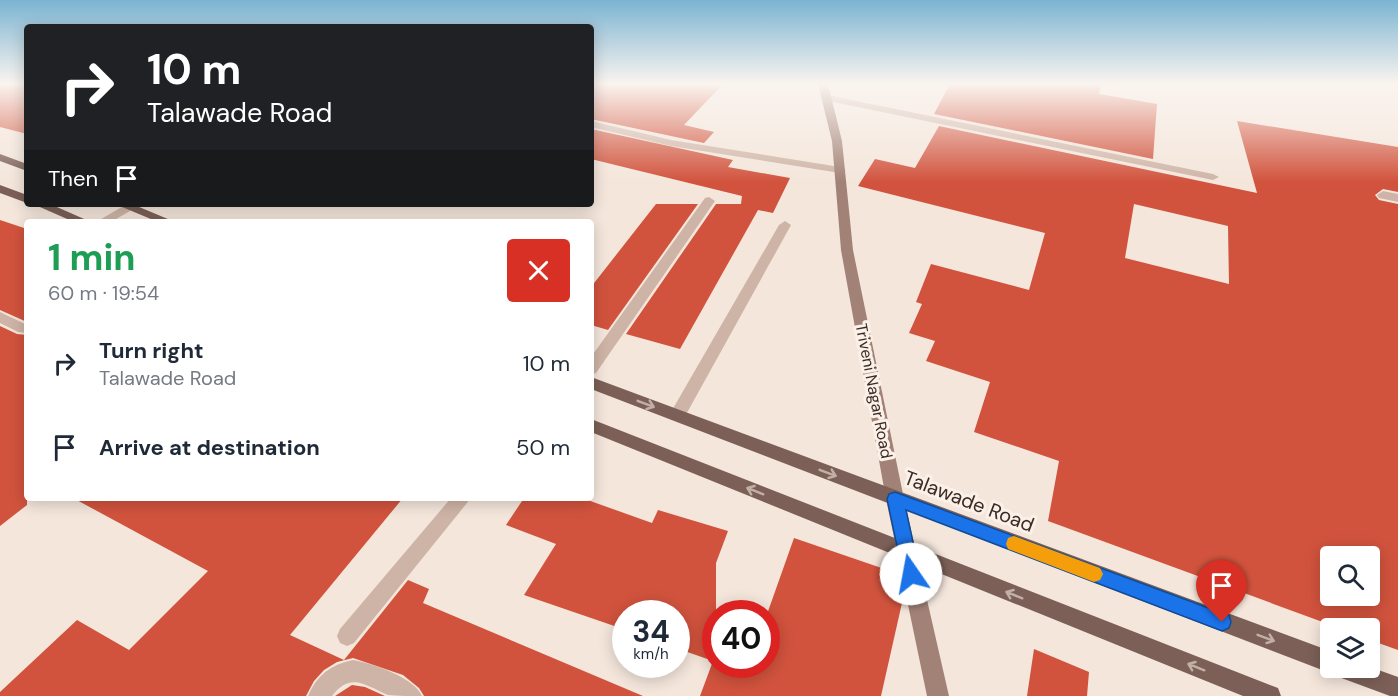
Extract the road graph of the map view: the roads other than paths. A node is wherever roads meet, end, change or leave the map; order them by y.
1 (831, 116) edge
2 (940, 116) edge
3 (594, 125) edge
4 (0, 158) edge
5 (24, 167) edge
6 (840, 170) junction
7 (1213, 177) dead end
8 (0, 189) edge
9 (1383, 195) dead end
10 (24, 198) edge
11 (1398, 198) edge
12 (708, 201) dead end
13 (47, 207) edge
14 (126, 207) edge
15 (134, 207) edge
16 (77, 219) edge
17 (107, 219) edge
18 (162, 219) edge
19 (785, 225) dead end
20 (0, 317) edge
21 (23, 329) dead end
22 (594, 365) edge
23 (594, 384) edge
24 (677, 416) junction
25 (594, 426) edge
26 (895, 499) junction
27 (460, 501) edge
28 (906, 552) junction
29 (347, 636) dead end
30 (1320, 658) edge
31 (1371, 678) edge
32 (1398, 688) edge
33 (319, 696) edge
34 (411, 696) edge
35 (938, 696) edge
36 (1270, 696) edge

1 - 6 street, Triveni Nagar Road
2 - 7 street
3 - 6 street
4 - 5 main road
6 - 26 street, Triveni Nagar Road
8 - 10 main road
9 - 11 street
12 - 22 street
13 - 16 main road
14 - 17 street
15 - 18 main road
19 - 24 street
20 - 21 street
23 -> 24 main road, Talawade Road
24 -> 26 main road, Talawade Road
28 -> 25 main road
26 - 28 street, Triveni Nagar Road
26 -> 30 main road, Talawade Road
27 - 29 street
28 - 35 street, Triveni Nagar Road
36 -> 28 main road
31 - 32 main road
33 - 34 street

